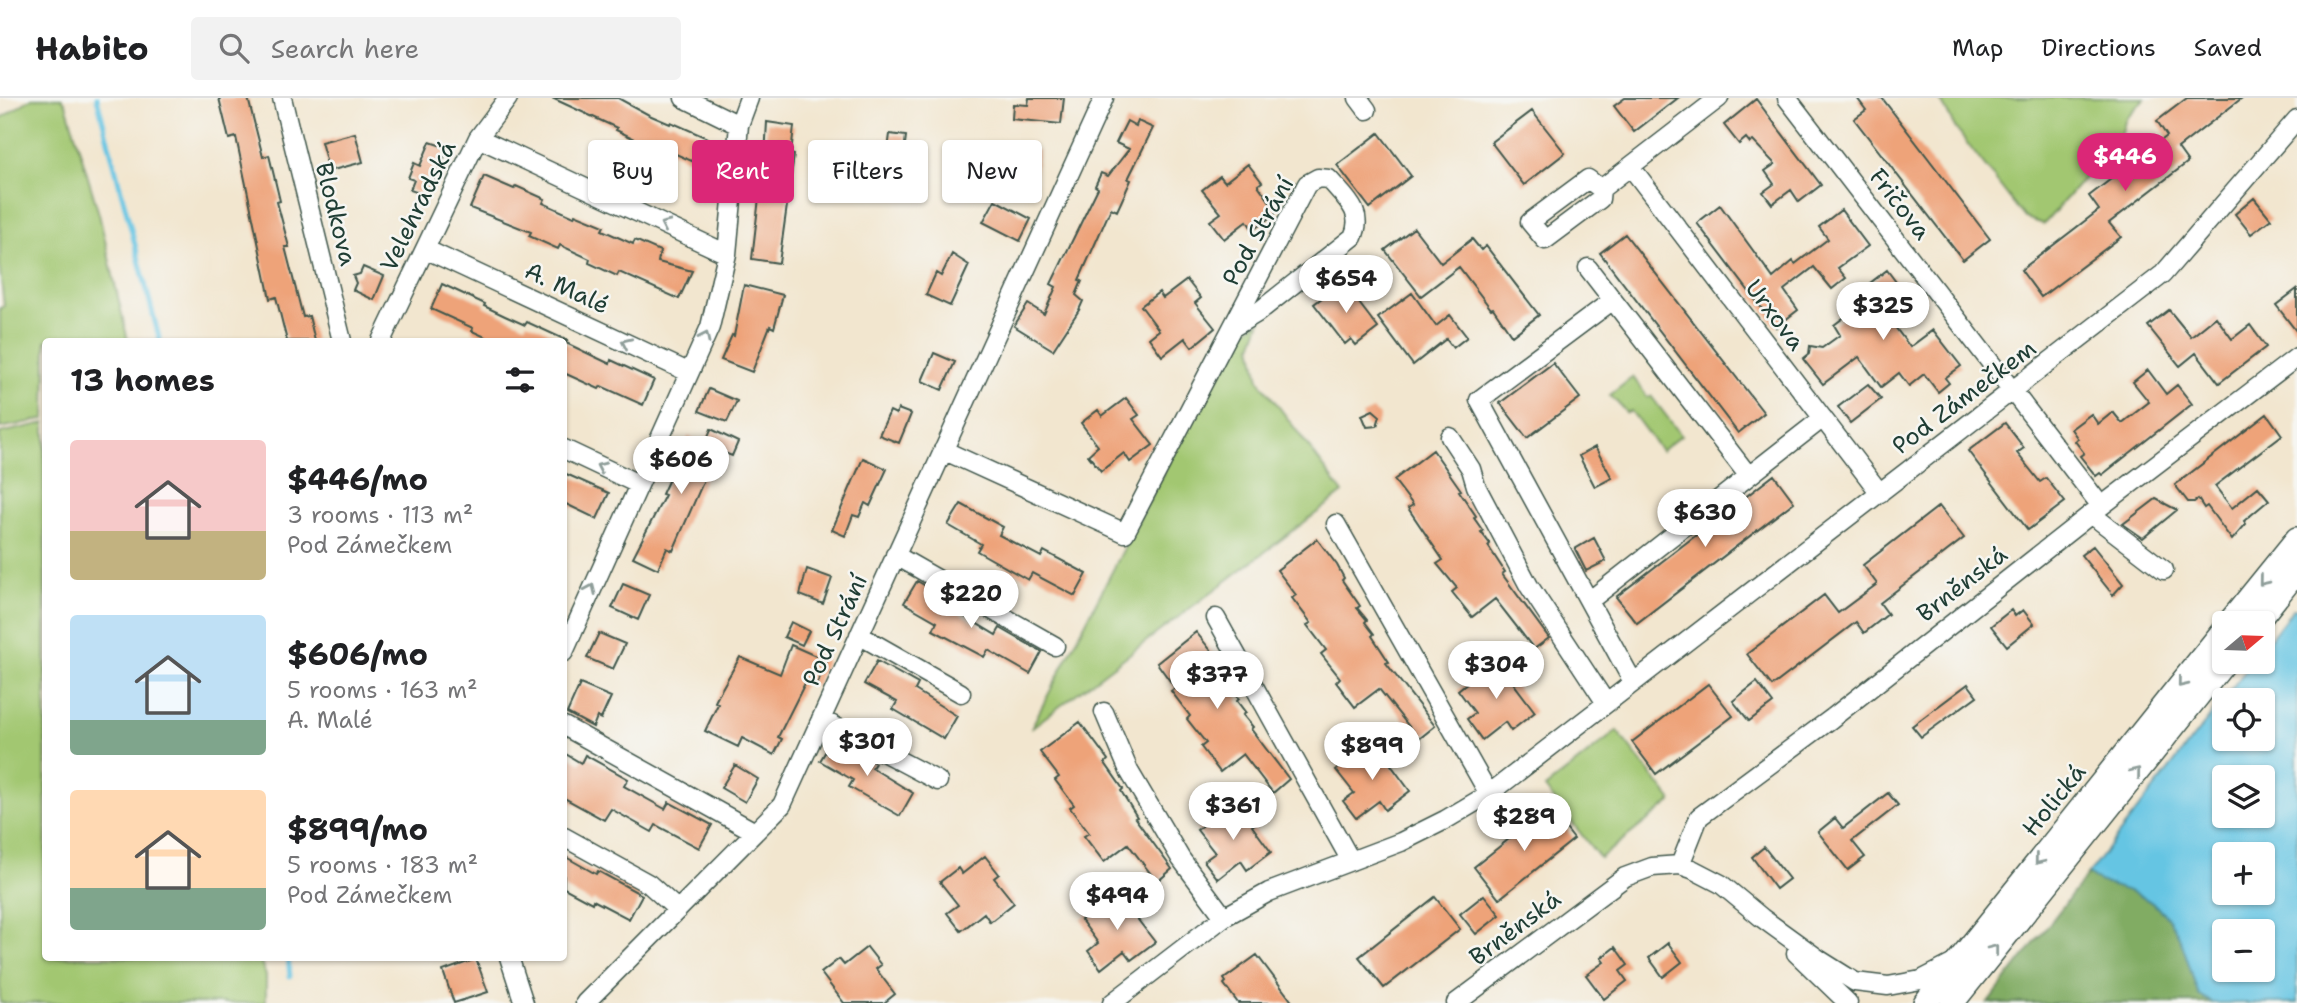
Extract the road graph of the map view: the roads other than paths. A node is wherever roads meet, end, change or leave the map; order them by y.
1 (282, 98) edge
2 (508, 98) edge
3 (684, 98) edge
4 (749, 98) edge
5 (1104, 98) edge
6 (1719, 98) edge
7 (1787, 98) edge
8 (2297, 119) edge
9 (739, 125) junction
10 (478, 138) junction
11 (1631, 167) junction
12 (1601, 189) dead end
13 (425, 249) junction
14 (727, 254) junction
15 (1588, 268) dead end
16 (1613, 300) junction
17 (1232, 328) junction
18 (341, 338) edge
19 (382, 338) edge
20 (2297, 357) edge
21 (688, 372) junction
22 (2013, 391) junction
23 (1823, 418) junction
24 (1450, 437) dead end
25 (567, 450) edge
26 (943, 450) junction
27 (1748, 475) junction
28 (638, 484) junction
29 (1880, 493) junction
30 (2096, 510) junction
31 (1336, 524) dead end
32 (2297, 539) edge
33 (895, 555) junction
34 (2164, 570) dead end
35 (2297, 571) edge
36 (1589, 601) junction
37 (2240, 611) edge
38 (2265, 611) edge
39 (1216, 618) dead end
40 (859, 635) junction
41 (2212, 644) edge
42 (567, 645) edge
43 (1055, 646) dead end
44 (2215, 674) edge
45 (1633, 682) junction
46 (961, 693) dead end
47 (1606, 703) junction
48 (1104, 712) dead end
49 (821, 719) junction
50 (567, 728) edge
51 (938, 781) dead end
52 (1489, 794) junction
53 (755, 832) junction
54 (567, 839) edge
55 (1351, 861) junction
56 (1680, 865) junction
57 (678, 910) junction
58 (1224, 917) junction
59 (1762, 918) junction
60 (1963, 956) junction
61 (510, 961) edge
62 (524, 1003) edge
63 (585, 1003) edge
64 (1112, 1003) edge
65 (1456, 1003) edge
66 (1848, 1003) edge
67 (1925, 1003) edge
68 (1952, 1003) edge

1 - 18 street, Blodkova
2 - 10 street, Velehradská
3 - 9 street
4 - 9 street
5 - 26 street, Pod Strání
6 - 11 street
7 - 22 street, Fričova
8 - 22 street, Pod Zámečkem
9 - 14 street
10 - 13 street, Velehradská
14 -> 10 street
11 - 12 street
11 - 23 street, Urxova
13 - 19 street, Velehradská
21 -> 13 street, A. Malé
21 -> 14 street
15 - 16 street
16 - 27 street
16 - 36 street
17 - 17 street, Pod Strání
17 - 26 street, Pod Strání
20 - 30 street, Brněnská
21 - 28 street
22 - 29 street, Pod Zámečkem
22 - 30 street, Fričova
23 - 27 street
23 - 29 street, Urxova
24 - 47 street
28 -> 25 street
26 - 33 street, Pod Strání
27 - 36 street
42 -> 28 street
29 - 45 street, Pod Zámečkem
30 - 34 street, Fričova
30 - 56 street, Brněnská
31 - 52 street
32 -> 37 main road
33 - 40 street, Pod Strání
33 - 43 street
35 - 38 main road
36 - 45 street
39 - 55 street
40 - 46 street
40 - 49 street, Pod Strání
41 -> 60 main road, Holická
68 -> 44 main road, Holická
45 - 47 street, Pod Zámečkem
47 - 52 street, Pod Zámečkem
48 - 58 street
49 - 51 street
49 - 53 street, Pod Strání
50 - 53 street
52 - 55 street, Pod Zámečkem
53 - 57 street, Pod Strání
54 - 57 street
55 - 58 street, Pod Zámečkem
56 - 59 street
56 - 65 street, Brněnská
57 - 63 street, Pod Strání
58 - 64 street, Pod Zámečkem
59 - 60 street
59 - 66 street
60 - 67 main road, Holická
61 - 62 street

